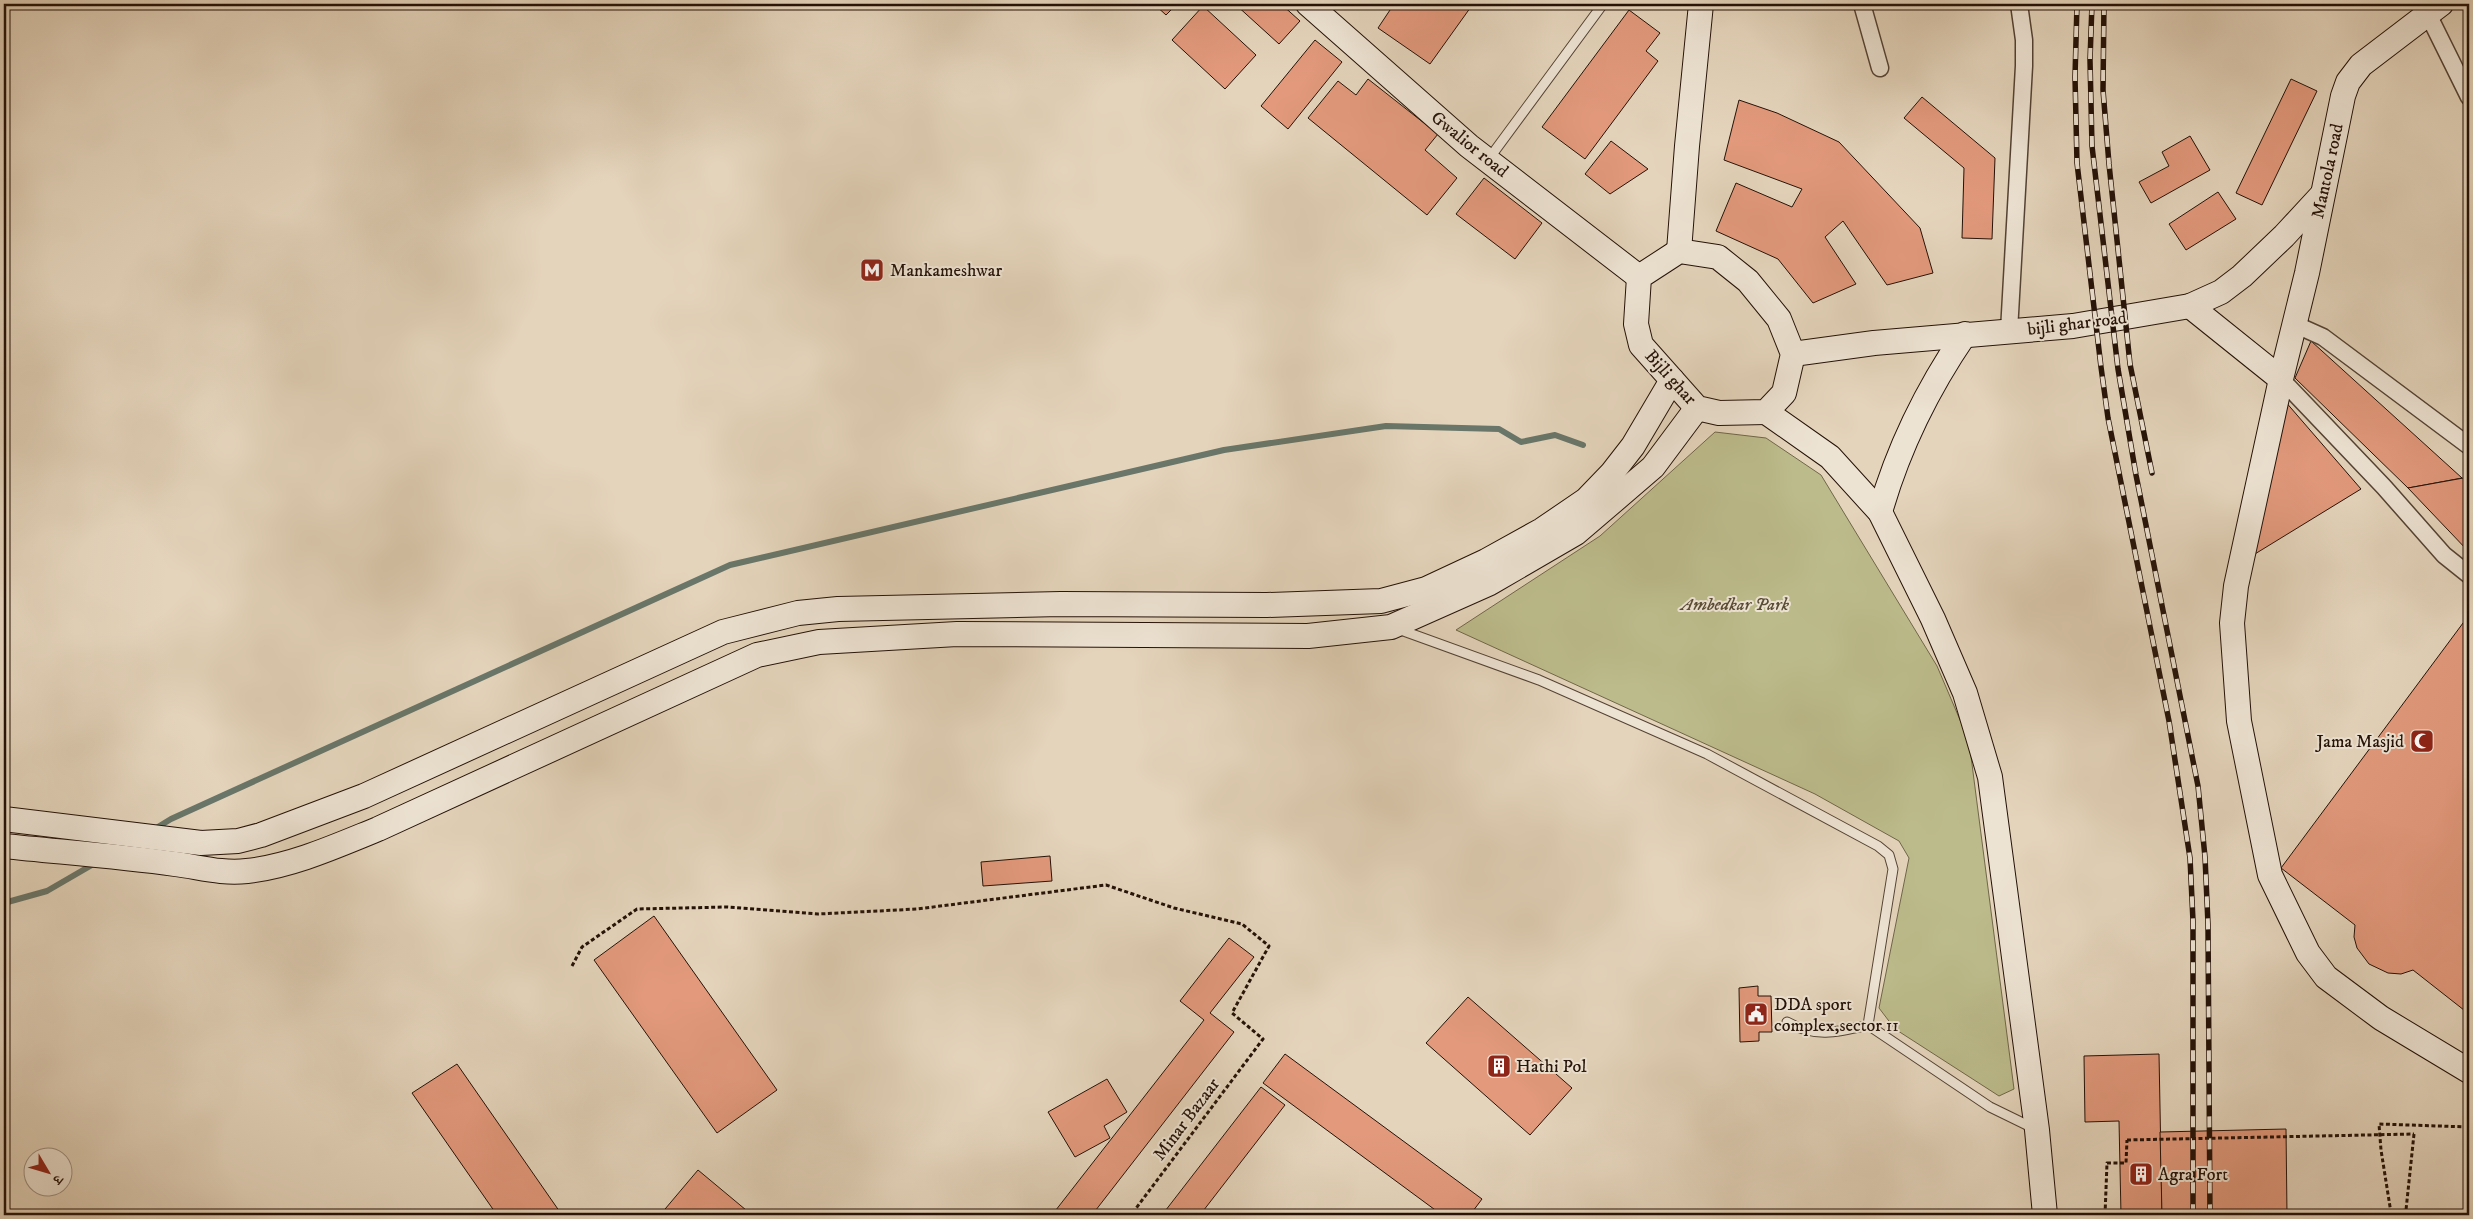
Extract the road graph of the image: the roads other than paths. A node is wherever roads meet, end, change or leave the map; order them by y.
1 (1308, 4) edge
2 (1603, 4) edge
3 (1701, 4) edge
4 (1862, 4) edge
5 (2019, 4) edge
6 (2430, 7) edge
7 (1880, 68) dead end
8 (2469, 97) edge
9 (1488, 161) junction
10 (2321, 196) junction
11 (1680, 251) junction
12 (1639, 277) junction
13 (2190, 306) junction
14 (2294, 324) junction
15 (2009, 331) junction
16 (1965, 334) junction
17 (1793, 354) junction
18 (2281, 379) junction
19 (1672, 380) junction
20 (1697, 408) junction
21 (1766, 412) junction
22 (2469, 446) edge
23 (1880, 512) junction
24 (2469, 575) edge
25 (781, 618) junction
26 (1391, 627) junction
27 (784, 648) junction
28 (364, 796) junction
29 (4, 819) edge
30 (378, 829) junction
31 (4, 846) edge
32 (1787, 1022) dead end
33 (1868, 1025) junction
34 (2469, 1071) edge
35 (2037, 1130) junction
36 (2045, 1215) edge

1 - 9 main road, Gwalior road
2 - 9 lane
3 - 11 main road
4 - 7 street
5 - 15 street
6 - 8 street
6 - 10 main road, Mantola road
9 - 12 main road, Gwalior road
10 - 13 main road, bijli ghar road
10 - 14 main road, Mantola road
11 - 12 main road
11 - 17 main road
12 - 19 main road, Bijli ghar
13 - 15 main road, bijli ghar road
13 - 18 main road
14 - 18 main road, Mantola road
14 - 22 street
15 - 16 main road, bijli ghar road
16 - 17 main road, bijli ghar road
16 - 23 main road
17 - 21 main road
18 - 24 street
18 - 34 main road, Mantola road
19 - 20 main road, Bijli ghar
19 - 25 main road
20 - 21 main road, Bijli ghar
20 - 26 main road
21 - 23 main road
23 - 35 main road
25 - 27 main road
25 - 28 main road
26 - 27 main road
26 - 33 lane
27 - 30 main road
28 - 29 main road
28 - 30 main road
30 - 31 main road
32 - 33 lane
33 - 35 lane
35 - 36 main road

